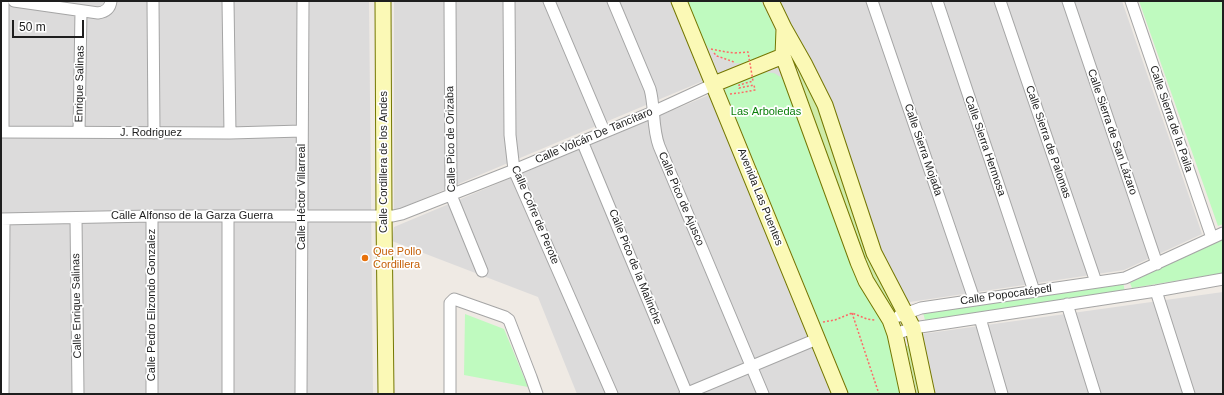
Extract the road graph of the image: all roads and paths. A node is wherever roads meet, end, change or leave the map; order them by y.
1 (3, 1) edge
2 (14, 1) edge
3 (153, 1) edge
4 (228, 1) edge
5 (303, 1) edge
6 (383, 1) edge
7 (450, 1) edge
8 (548, 1) edge
9 (613, 1) edge
10 (679, 1) edge
11 (771, 1) edge
12 (872, 1) edge
13 (937, 1) edge
14 (1000, 1) edge
15 (1068, 1) edge
16 (1131, 1) edge
17 (512, 3) edge
18 (51, 4) edge
19 (109, 6) edge
20 (81, 12) junction
21 (784, 28) junction
22 (783, 56) junction
23 (752, 61) dead end
24 (735, 63) dead end
25 (746, 63) dead end
26 (755, 75) dead end
27 (749, 77) dead end
28 (714, 84) junction
29 (739, 93) dead end
30 (653, 112) junction
31 (302, 131) junction
32 (604, 131) junction
33 (2, 132) edge
34 (79, 132) junction
35 (154, 133) junction
36 (230, 133) junction
37 (582, 141) junction
38 (514, 170) junction
39 (451, 195) junction
40 (302, 215) junction
41 (152, 216) junction
42 (228, 216) junction
43 (384, 216) junction
44 (76, 218) junction
45 (2, 219) edge
46 (1223, 233) edge
47 (1212, 238) junction
48 (1157, 264) junction
49 (482, 271) dead end
50 (1125, 278) junction
51 (1223, 279) edge
52 (1096, 282) junction
53 (1034, 291) junction
54 (1156, 291) junction
55 (1127, 295) junction
56 (974, 299) junction
57 (1067, 304) junction
58 (852, 313) junction
59 (906, 314) junction
60 (980, 318) junction
61 (819, 322) dead end
62 (892, 327) junction
63 (913, 328) junction
64 (817, 339) junction
65 (752, 366) junction
66 (3, 394) edge
67 (78, 394) edge
68 (152, 394) edge
69 (228, 394) edge
70 (301, 394) edge
71 (386, 394) edge
72 (450, 394) edge
73 (537, 394) edge
74 (612, 394) edge
75 (686, 394) edge
76 (763, 394) edge
77 (840, 394) edge
78 (879, 394) edge
79 (908, 394) edge
80 (927, 394) edge
81 (1002, 394) edge
82 (1095, 394) edge
83 (1189, 394) edge

1 - 33 street
2 - 18 street
3 - 35 street
4 - 36 street
5 - 31 street, Calle Héctor Villarreal
6 - 43 street, Calle Cordillera de los Andes
7 - 39 street, Calle Pico de Orizaba
8 - 32 street
9 - 30 street, Calle Pico de Ajusco
10 - 28 street, Avenida Las Puentes
11 - 21 street
12 - 56 street, Calle Sierra Mojada
13 - 53 street, Calle Sierra Hermosa
14 - 52 street, Calle Sierra de Palomas
15 - 48 street, Calle Sierra de San Lázaro
16 - 47 street, Calle Sierra de la Paila
17 - 38 street, Calle Cofre de Perote
18 - 20 street
19 - 20 street
20 - 34 street, Enrique Salinas
21 - 22 street
21 - 59 street
22 - 28 street
22 - 62 street
23 - 25 path
24 - 29 path, bridge
26 - 27 path
28 - 30 street, Calle Volcán De Tancítaro
28 - 64 street, Avenida Las Puentes
30 - 32 street, Calle Volcán De Tancítaro
30 - 65 street, Calle Pico de Ajusco
31 - 36 street, J. Rodriguez
31 - 40 street, Calle Héctor Villarreal
32 - 37 street, Calle Volcán De Tancítaro
33 - 34 street, J. Rodriguez
34 - 35 street, J. Rodriguez
35 - 36 street, J. Rodriguez
37 - 38 street, Calle Volcán De Tancítaro
37 - 75 street, Calle Pico de la Malinche
38 - 39 street, Calle Volcán De Tancítaro
38 - 74 street, Calle Cofre de Perote
39 - 43 street, Calle Volcán De Tancítaro
39 - 49 street, Calle Pico de Orizaba
40 - 42 street, Calle Alfonso de la Garza Guerra
40 - 43 street, Calle Alfonso de la Garza Guerra
40 - 70 street, Calle Héctor Villarreal
41 - 42 street, Calle Alfonso de la Garza Guerra
41 - 44 street, Calle Alfonso de la Garza Guerra
41 - 68 street, Calle Pedro Elizondo Gonzalez
42 - 69 street
43 - 71 street, Calle Cordillera de los Andes
44 - 45 street, Calle Alfonso de la Garza Guerra
44 - 67 street, Calle Enrique Salinas
45 - 66 street
46 - 47 street, Calle Popocatépetl
47 - 48 street, Calle Popocatépetl
48 - 50 street, Calle Popocatépetl
50 - 52 street, Calle Popocatépetl
50 - 55 street
51 - 54 street, Calle Popocatépetl
52 - 53 street, Calle Popocatépetl
53 - 56 street, Calle Popocatépetl
54 - 55 street, Calle Popocatépetl
54 - 83 street
55 - 57 street, Calle Popocatépetl
56 - 59 street, Calle Popocatépetl
57 - 60 street, Calle Popocatépetl
57 - 82 street
58 - 61 path
58 - 62 path
58 - 78 path
59 - 62 street, Calle Popocatépetl
59 - 63 street
60 - 63 street, Calle Popocatépetl
60 - 81 street
62 - 63 street, Calle Popocatépetl
62 - 79 street
63 - 80 street
64 - 65 street
64 - 77 street, Avenida Las Puentes
65 - 75 street
65 - 76 street, Calle Pico de Ajusco
72 - 73 street

